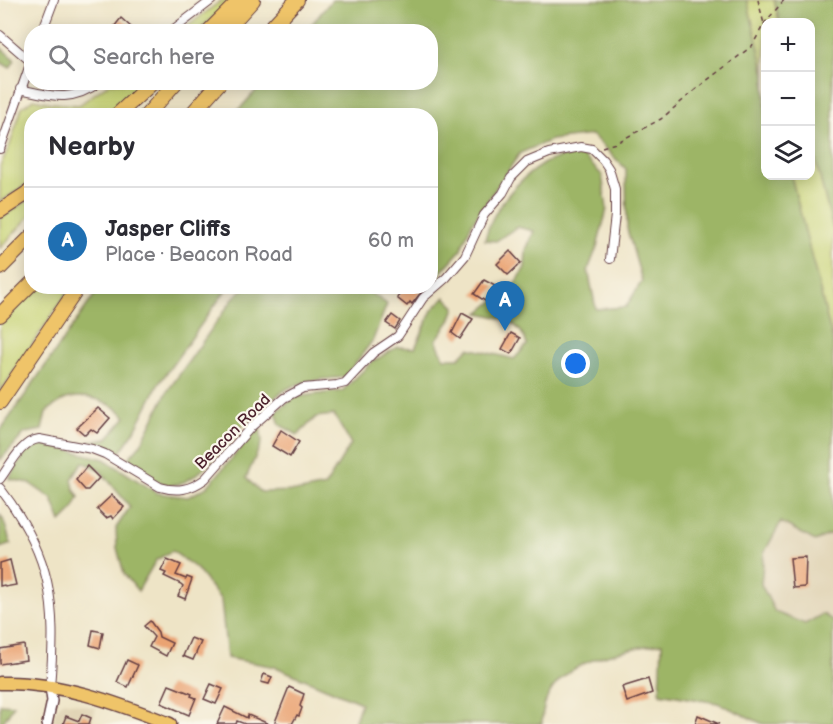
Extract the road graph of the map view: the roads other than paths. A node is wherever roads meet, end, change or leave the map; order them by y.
1 (54, 0) edge
2 (212, 0) edge
3 (240, 0) edge
4 (253, 0) edge
5 (297, 0) edge
6 (303, 0) edge
7 (45, 24) edge
8 (180, 24) edge
9 (216, 24) edge
10 (231, 24) edge
11 (274, 24) edge
12 (281, 24) edge
13 (0, 35) edge
14 (24, 54) edge
15 (24, 78) edge
16 (20, 88) junction
17 (24, 89) edge
18 (30, 90) edge
19 (88, 90) edge
20 (144, 90) edge
21 (169, 90) edge
22 (213, 90) edge
23 (223, 90) edge
24 (125, 108) edge
25 (153, 108) edge
26 (197, 108) edge
27 (208, 108) edge
28 (0, 149) edge
29 (24, 195) edge
30 (0, 211) edge
31 (24, 244) edge
32 (610, 259) dead end
33 (0, 268) edge
34 (438, 285) edge
35 (24, 291) edge
36 (74, 294) edge
37 (428, 294) edge
38 (0, 315) edge
39 (0, 402) edge
40 (0, 479) edge
41 (0, 488) edge
42 (0, 683) edge
43 (50, 687) junction
44 (47, 724) edge
45 (170, 724) edge

1 - 7 street
2 - 8 street
3 - 9 highway
4 - 10 highway
5 - 11 highway
6 - 12 highway
13 - 14 street
15 - 16 street
16 - 17 street
16 - 28 street
18 - 19 street
20 - 24 highway
21 - 25 highway
22 - 26 highway
23 - 27 highway
29 - 30 highway
31 - 33 highway
32 - 34 street, Beacon Road
35 - 38 highway
36 - 39 highway
37 - 40 street, Beacon Road
41 - 43 street
42 - 43 main road
43 - 44 street
43 - 45 main road

